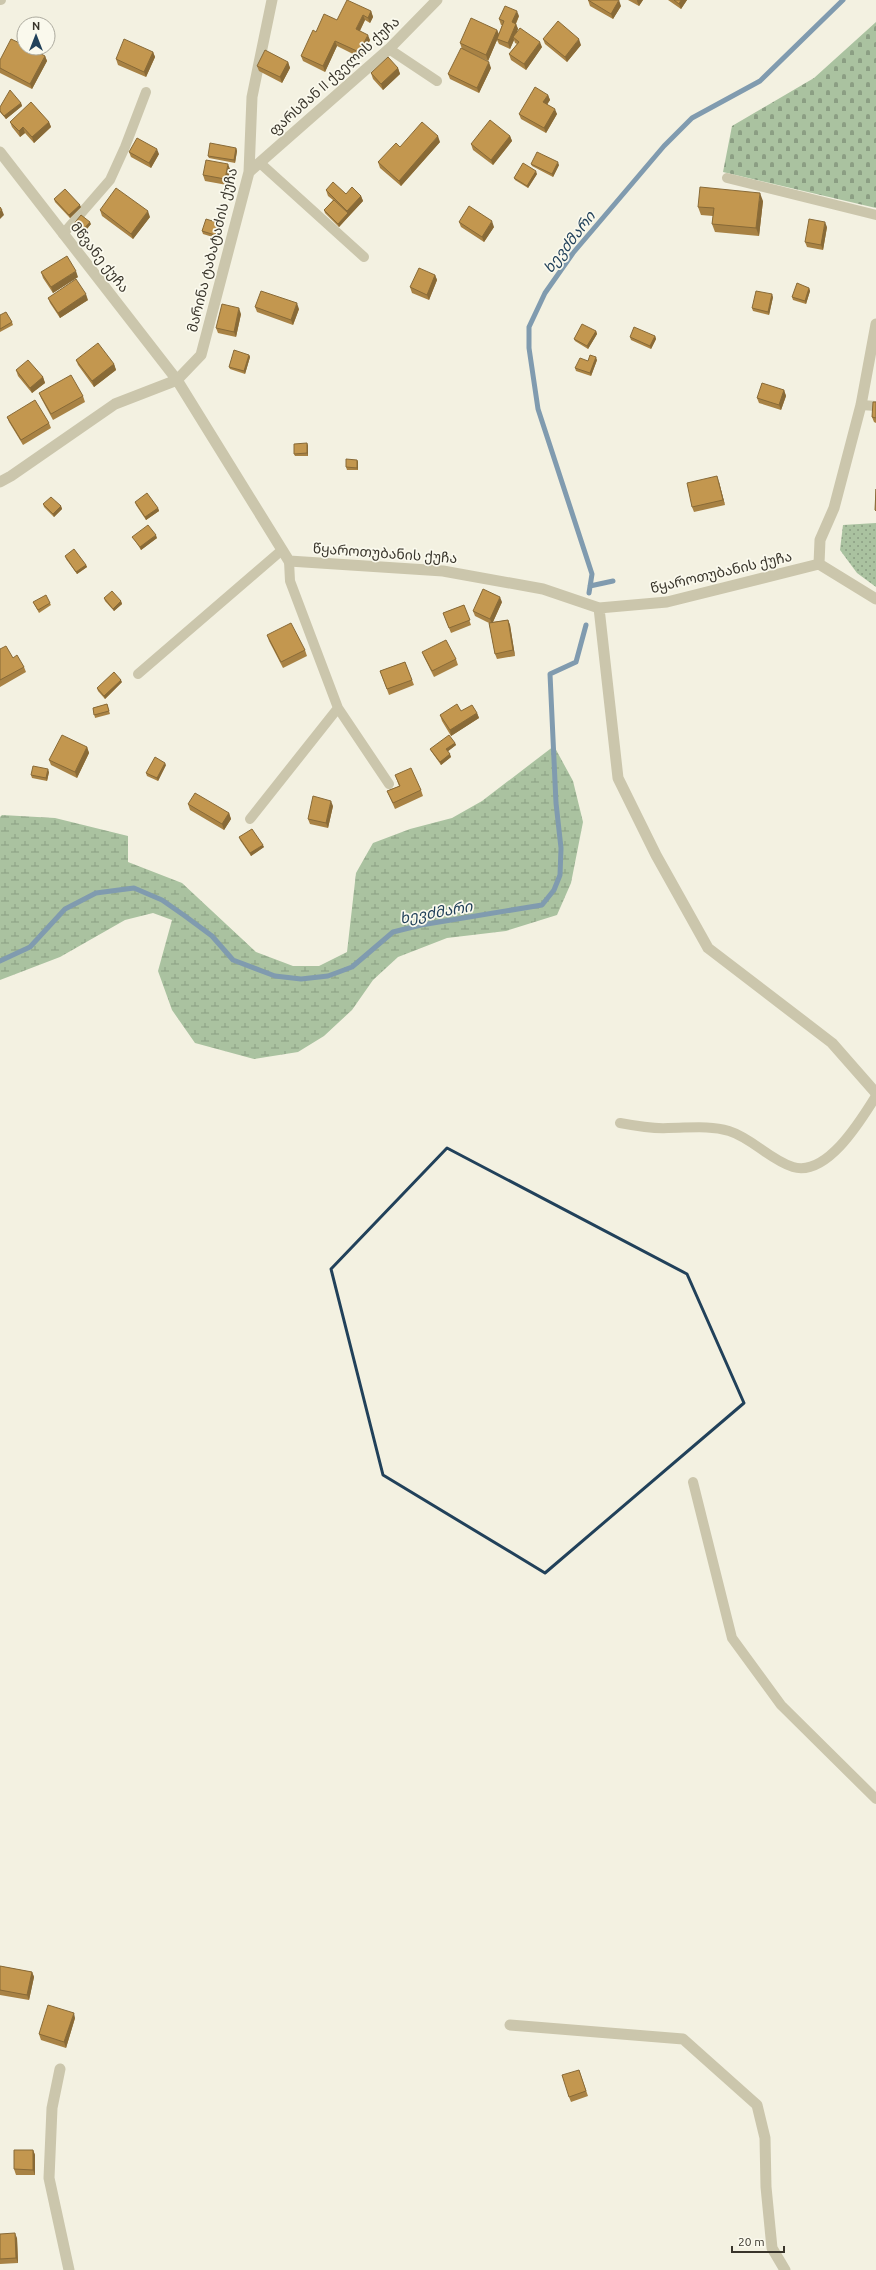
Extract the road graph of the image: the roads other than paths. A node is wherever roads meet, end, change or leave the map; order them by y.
1 (272, 0) edge
2 (437, 0) edge
3 (389, 50) junction
4 (437, 81) dead end
5 (146, 92) dead end
6 (0, 152) edge
7 (260, 163) junction
8 (249, 172) junction
9 (727, 178) dead end
10 (876, 215) edge
11 (63, 234) junction
12 (364, 257) dead end
13 (876, 324) edge
14 (177, 380) junction
15 (861, 405) junction
16 (876, 406) edge
17 (0, 482) edge
18 (282, 550) junction
19 (289, 561) junction
20 (819, 564) junction
21 (876, 599) edge
22 (599, 608) junction
23 (138, 674) dead end
24 (338, 708) junction
25 (389, 784) dead end
26 (250, 818) dead end
27 (876, 1092) edge
28 (876, 1096) edge
29 (620, 1123) dead end
30 (693, 1482) dead end
31 (876, 1799) edge
32 (510, 2025) dead end
33 (60, 2069) dead end
34 (69, 2270) edge
35 (785, 2270) edge

1 - 8 street, მარინა ტაბატაძის ქუჩა
2 - 3 street, ფარსმან II ქველის ქუჩა
3 - 4 lane
3 - 7 street, ფარსმან II ქველის ქუჩა
5 - 11 lane
6 - 11 street, მწვანე ქუჩა
7 - 8 street, ფარსმან II ქველის ქუჩა
7 - 12 lane
8 - 14 street, მარინა ტაბატაძის ქუჩა
9 - 10 lane
11 - 14 street, მწვანე ქუჩა
13 - 15 street
14 - 17 street
14 - 18 street
15 - 16 lane
15 - 20 street
18 - 19 street
18 - 23 lane
19 - 22 street, წყაროთუბანის ქუჩა
19 - 24 lane
20 - 21 street
20 - 22 street, წყაროთუბანის ქუჩა
22 - 27 street
24 - 25 lane
24 - 26 lane
28 - 29 lane
30 - 31 lane
32 - 35 street
33 - 34 street

